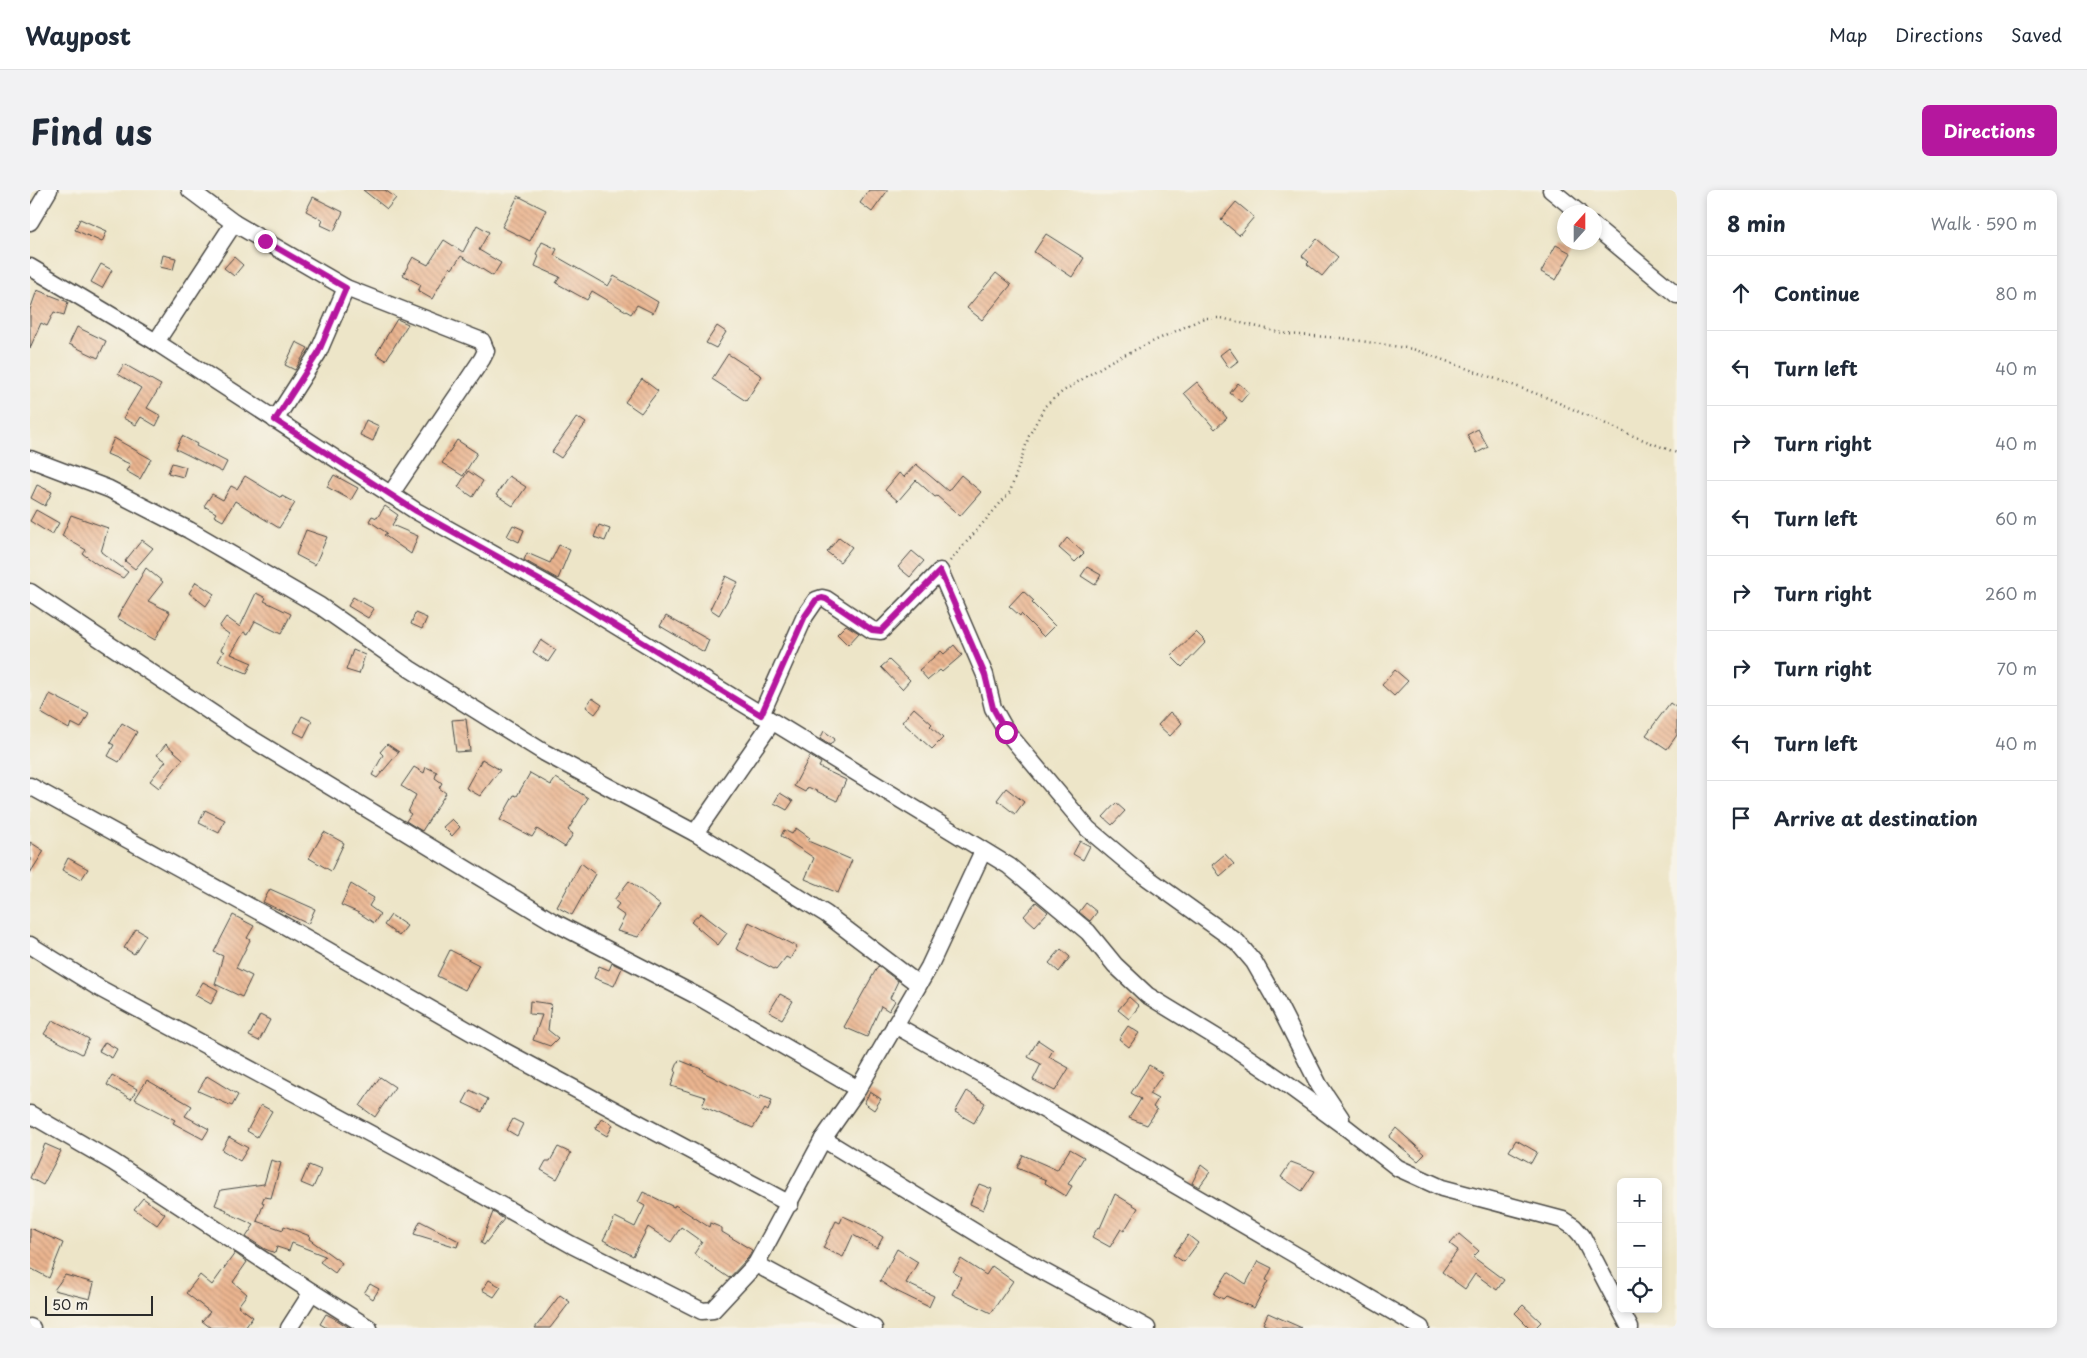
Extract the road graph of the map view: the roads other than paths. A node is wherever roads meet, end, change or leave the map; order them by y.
1 (49, 190) edge
2 (190, 190) edge
3 (1551, 190) edge
4 (1569, 205) edge
5 (30, 222) edge
6 (234, 223) junction
7 (1602, 233) edge
8 (30, 267) edge
9 (346, 288) junction
10 (1677, 294) edge
11 (156, 342) junction
12 (275, 420) junction
13 (30, 459) edge
14 (390, 495) junction
15 (30, 592) edge
16 (767, 718) junction
17 (32, 791) edge
18 (695, 833) junction
19 (984, 851) junction
20 (30, 945) edge
21 (918, 984) junction
22 (896, 1025) junction
23 (858, 1089) junction
24 (30, 1114) edge
25 (1348, 1128) junction
26 (823, 1139) junction
27 (790, 1204) junction
28 (756, 1264) junction
29 (312, 1292) junction
30 (289, 1328) edge
31 (369, 1328) edge
32 (874, 1328) edge
33 (1147, 1328) edge
34 (1421, 1328) edge
35 (1630, 1328) edge

1 - 5 street
2 - 6 street
3 - 4 street
6 - 9 street
6 - 11 street
7 - 10 street
8 - 11 street
9 - 12 street
9 - 14 street
11 - 12 street
12 - 14 street
13 - 18 street
14 - 16 street
15 - 23 street
16 - 18 street
16 - 19 street
16 - 25 street
17 - 27 street
18 - 21 street
19 - 21 street
19 - 25 street
20 - 28 street
21 - 22 street
22 - 23 street
22 - 34 street
23 - 26 street
24 - 29 street
25 - 35 street
26 - 27 street
26 - 33 street
27 - 28 street
28 - 32 street
29 - 30 street
29 - 31 street

